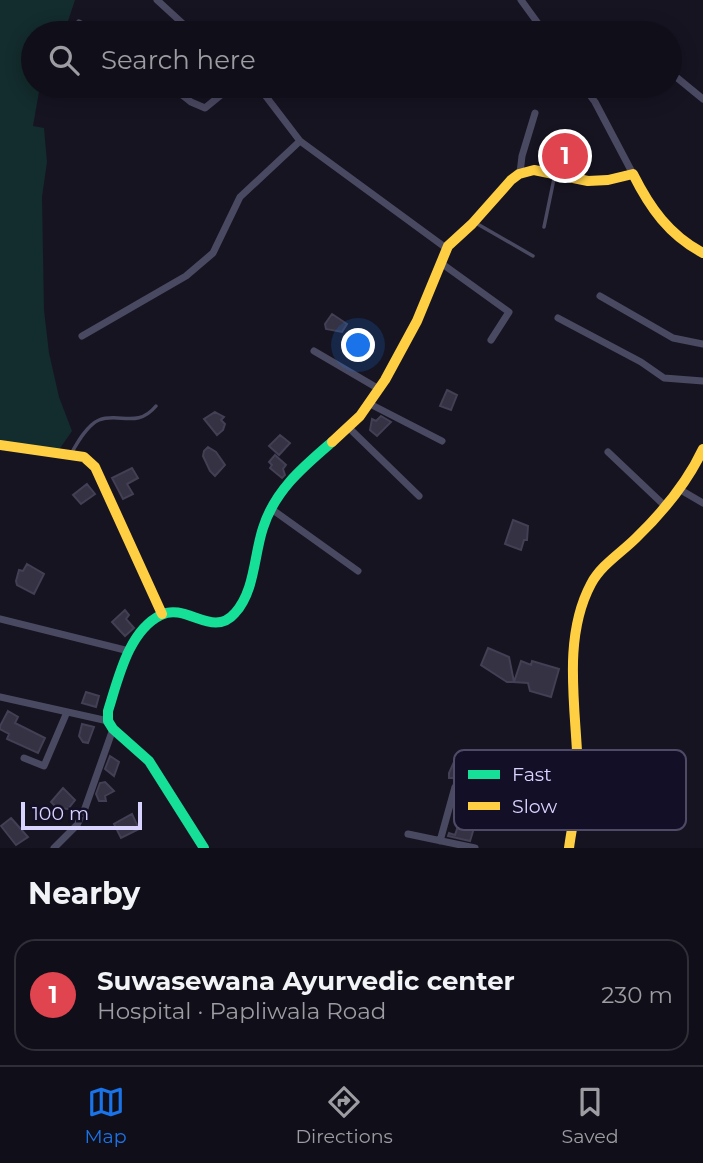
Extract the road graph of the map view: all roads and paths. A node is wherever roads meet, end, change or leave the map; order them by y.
1 (157, 0) edge
2 (520, 0) edge
3 (180, 21) edge
4 (536, 21) edge
5 (682, 82) edge
6 (186, 98) edge
7 (217, 98) edge
8 (267, 98) edge
9 (592, 98) edge
10 (703, 99) edge
11 (535, 113) dead end
12 (300, 141) junction
13 (520, 173) junction
14 (555, 174) junction
15 (633, 174) junction
16 (474, 222) junction
17 (544, 227) dead end
18 (446, 248) junction
19 (703, 253) edge
20 (533, 256) dead end
21 (441, 263) junction
22 (600, 296) dead end
23 (558, 318) dead end
24 (82, 336) dead end
25 (491, 340) dead end
26 (703, 344) edge
27 (314, 351) dead end
28 (703, 382) edge
29 (379, 389) junction
30 (370, 404) junction
31 (156, 406) dead end
32 (348, 427) junction
33 (442, 441) dead end
34 (0, 445) edge
35 (703, 449) edge
36 (608, 452) dead end
37 (69, 456) junction
38 (679, 489) junction
39 (419, 496) dead end
40 (703, 503) edge
41 (665, 506) junction
42 (270, 508) junction
43 (358, 571) dead end
44 (162, 614) junction
45 (0, 619) edge
46 (129, 651) junction
47 (0, 697) edge
48 (67, 712) junction
49 (110, 725) junction
50 (577, 750) edge
51 (24, 758) dead end
52 (454, 791) edge
53 (571, 830) edge
54 (408, 834) dead end
55 (440, 841) junction
56 (54, 848) edge
57 (204, 848) edge
58 (475, 848) edge
59 (569, 848) edge

1 - 3 street
2 - 4 street
5 - 10 street
6 - 7 street
8 - 12 street
9 - 15 street
11 - 13 street
12 - 18 street
12 - 24 street
13 - 14 street
13 - 16 street
14 - 15 street
14 - 17 lane
15 - 19 street
16 - 18 street
16 - 20 lane
18 - 21 street
21 - 25 street
21 - 29 street
22 - 26 street
23 - 28 street
27 - 29 street
29 - 30 street
30 - 32 street
30 - 33 street
31 - 37 lane
32 - 39 street
32 - 42 street
34 - 37 street
35 - 38 street
36 - 41 street
37 - 44 street
38 - 40 street
38 - 41 street
41 - 50 street
42 - 43 street
42 - 44 street
44 - 46 street
45 - 46 street
46 - 49 street
47 - 48 street
48 - 49 street
48 - 51 street
49 - 56 street
49 - 57 street
52 - 55 street
53 - 59 street
54 - 55 street
55 - 58 street

